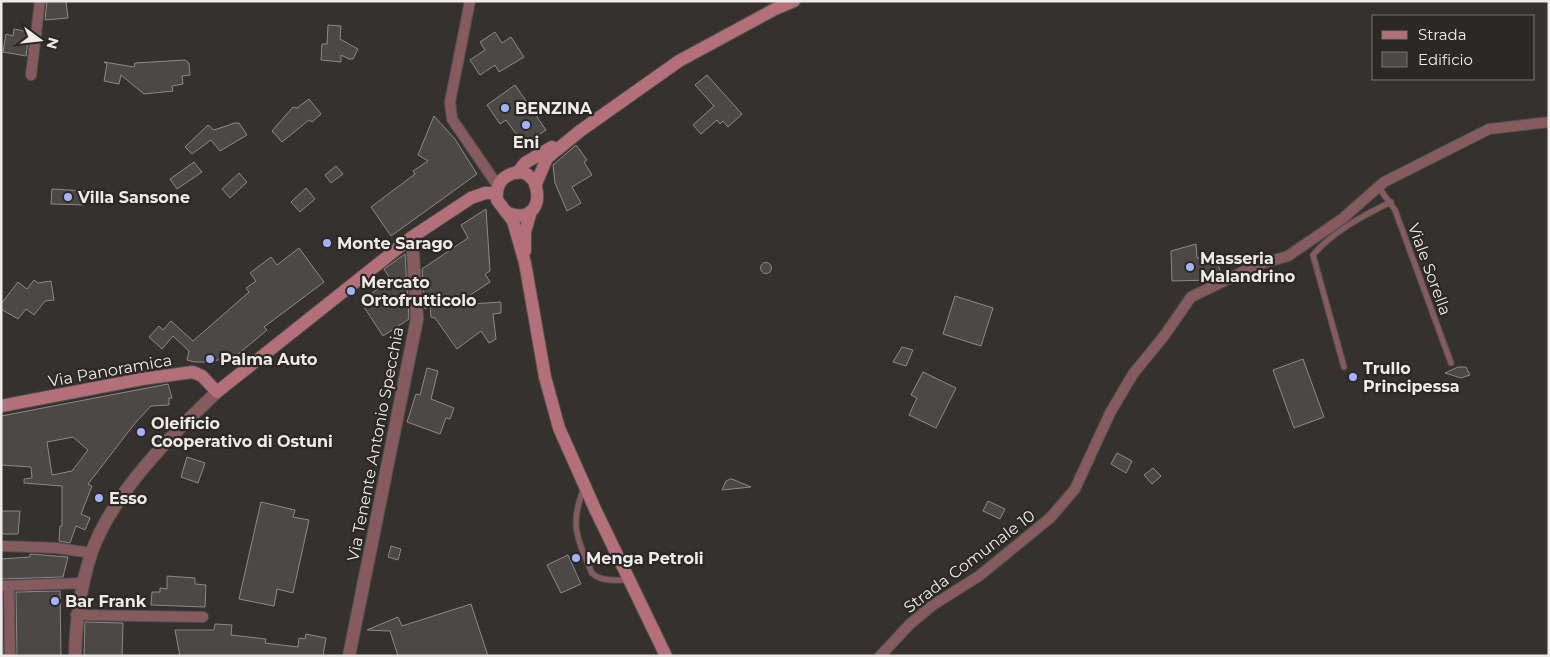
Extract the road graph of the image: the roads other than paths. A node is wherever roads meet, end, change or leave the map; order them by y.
1 (40, 1) edge
2 (470, 1) edge
3 (794, 1) edge
4 (31, 75) dead end
5 (1549, 122) edge
6 (580, 131) junction
7 (517, 173) junction
8 (536, 184) junction
9 (1379, 188) junction
10 (500, 199) junction
11 (1391, 202) junction
12 (530, 211) junction
13 (412, 237) junction
14 (525, 263) junction
15 (1451, 362) dead end
16 (1344, 367) dead end
17 (217, 392) junction
18 (1, 406) edge
19 (584, 485) junction
20 (1, 546) edge
21 (92, 553) junction
22 (629, 580) junction
23 (84, 583) junction
24 (5, 586) edge
25 (76, 614) junction
26 (203, 617) dead end
27 (10, 656) edge
28 (74, 656) edge
29 (349, 656) edge
30 (666, 656) edge
31 (880, 656) edge

1 - 4 street
2 - 10 street
3 - 6 main road
5 - 9 street, Strada Comunale 10
6 - 7 main road
6 - 8 main road
7 - 8 main road
7 - 10 main road
8 - 12 main road
9 - 11 lane, Viale Sorella
9 - 31 street, Strada Comunale 10
10 - 12 main road
10 - 13 main road
10 - 14 main road
11 - 15 lane, Viale Sorella
11 - 16 lane
12 - 14 main road
13 - 17 main road
13 - 29 street, Via Tenente Antonio Specchia
14 - 19 main road
17 - 18 main road, Via Panoramica
17 - 21 street
19 - 22 main road
19 - 22 lane
20 - 21 street
21 - 23 street
22 - 30 main road
23 - 24 street
23 - 25 street
24 - 27 street
25 - 26 street
25 - 28 street

